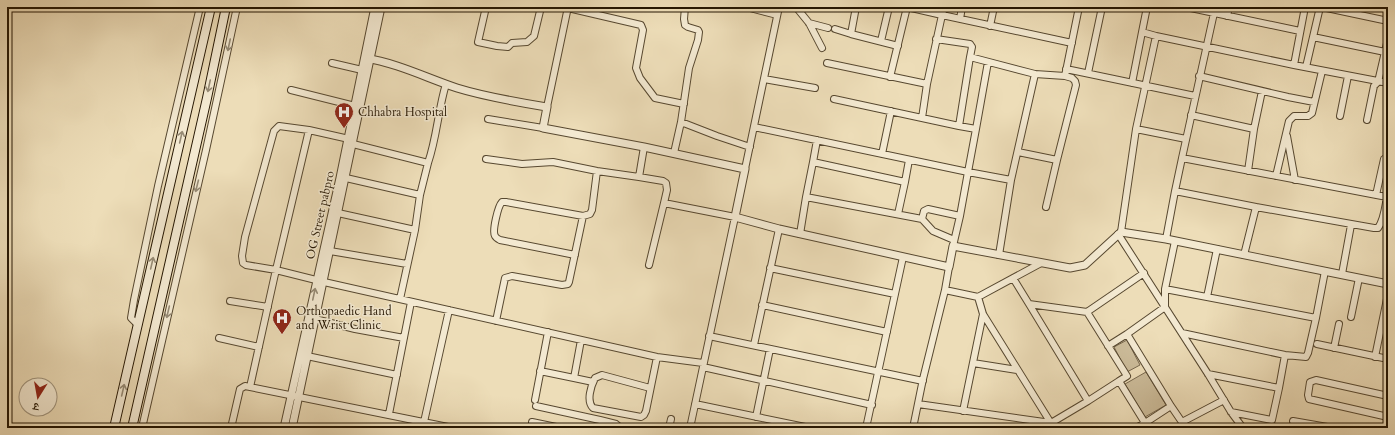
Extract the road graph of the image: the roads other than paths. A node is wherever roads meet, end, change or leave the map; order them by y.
1 (200, 7) edge
2 (211, 7) edge
3 (226, 7) edge
4 (237, 7) edge
5 (375, 7) edge
6 (381, 7) edge
7 (486, 7) edge
8 (541, 7) edge
9 (568, 7) edge
10 (685, 7) edge
11 (746, 7) edge
12 (779, 7) edge
13 (796, 7) edge
14 (856, 7) edge
15 (889, 7) edge
16 (907, 7) edge
17 (944, 7) edge
18 (962, 7) edge
19 (994, 7) edge
20 (1079, 7) edge
21 (1102, 7) edge
22 (1147, 7) edge
23 (1186, 7) edge
24 (1229, 7) edge
25 (1305, 7) edge
26 (1321, 7) edge
27 (1196, 8) edge
28 (1214, 13) junction
29 (777, 14) junction
30 (942, 15) junction
31 (1227, 16) junction
32 (960, 19) junction
33 (1388, 21) edge
34 (809, 23) junction
35 (990, 26) junction
36 (1300, 31) junction
37 (1142, 32) junction
38 (851, 34) junction
39 (1156, 36) junction
40 (1313, 37) junction
41 (936, 39) junction
42 (1388, 39) edge
43 (881, 41) junction
44 (1072, 43) junction
45 (898, 46) junction
46 (1206, 46) junction
47 (822, 48) dead end
48 (1385, 52) junction
49 (970, 57) junction
50 (368, 58) junction
51 (988, 62) junction
52 (332, 63) dead end
53 (827, 63) dead end
54 (1294, 65) junction
55 (1306, 67) junction
56 (1066, 69) junction
57 (362, 70) junction
58 (1322, 71) junction
59 (1088, 73) junction
60 (1035, 74) junction
61 (1065, 76) junction
62 (1199, 76) junction
63 (1348, 76) junction
64 (890, 77) junction
65 (764, 79) junction
66 (1378, 82) junction
67 (1132, 83) junction
68 (1388, 83) edge
69 (446, 84) junction
70 (927, 84) junction
71 (1144, 86) junction
72 (815, 88) dead end
73 (291, 90) dead end
74 (1262, 91) junction
75 (1195, 96) junction
76 (834, 100) dead end
77 (1314, 102) junction
78 (684, 104) junction
79 (355, 106) junction
80 (547, 107) junction
81 (891, 111) junction
82 (1191, 115) junction
83 (1340, 116) dead end
84 (922, 118) junction
85 (488, 119) dead end
86 (1367, 120) dead end
87 (681, 122) junction
88 (959, 126) junction
89 (754, 127) junction
90 (543, 128) junction
91 (976, 128) junction
92 (1136, 129) junction
93 (1254, 129) junction
94 (309, 130) junction
95 (1286, 132) junction
96 (817, 140) junction
97 (1186, 140) junction
98 (351, 141) junction
99 (750, 146) junction
100 (644, 147) junction
101 (1018, 152) junction
102 (674, 153) junction
103 (882, 154) junction
104 (1182, 158) junction
105 (1388, 158) edge
106 (486, 159) dead end
107 (909, 160) junction
108 (1057, 160) junction
109 (813, 162) junction
110 (428, 163) junction
111 (745, 169) junction
112 (597, 171) junction
113 (1248, 171) junction
114 (968, 172) junction
115 (1276, 176) junction
116 (638, 177) junction
117 (346, 178) junction
118 (1011, 180) junction
119 (1295, 180) junction
120 (905, 182) junction
121 (1175, 191) junction
122 (420, 195) junction
123 (1376, 195) junction
124 (806, 197) junction
125 (1387, 197) edge
126 (664, 202) junction
127 (1046, 207) dead end
128 (1256, 207) junction
129 (338, 213) junction
130 (898, 214) junction
131 (1386, 214) edge
132 (583, 216) junction
133 (960, 216) junction
134 (735, 217) junction
135 (922, 219) junction
136 (1351, 225) junction
137 (779, 229) junction
138 (414, 230) junction
139 (1119, 233) junction
140 (800, 234) junction
141 (1166, 239) junction
142 (1175, 241) junction
143 (954, 243) junction
144 (1216, 249) junction
145 (330, 251) junction
146 (574, 255) junction
147 (999, 255) junction
148 (1244, 255) junction
149 (903, 257) junction
150 (1041, 263) junction
151 (407, 264) junction
152 (649, 265) dead end
153 (949, 267) junction
154 (770, 268) junction
155 (276, 270) junction
156 (1325, 271) junction
157 (1144, 273) junction
158 (1342, 274) junction
159 (1013, 278) junction
160 (1359, 278) junction
161 (320, 281) junction
162 (1388, 284) edge
163 (1165, 289) junction
164 (945, 290) junction
165 (895, 294) junction
166 (1388, 294) edge
167 (978, 297) junction
168 (1207, 297) junction
169 (400, 299) junction
170 (230, 301) dead end
171 (411, 302) junction
172 (1029, 304) junction
173 (762, 305) junction
174 (268, 307) junction
175 (1165, 307) junction
176 (449, 310) junction
177 (1087, 312) junction
178 (983, 314) junction
179 (1351, 317) dead end
180 (1316, 318) junction
181 (315, 319) junction
182 (496, 321) junction
183 (1339, 324) dead end
184 (138, 325) junction
185 (548, 332) junction
186 (887, 332) junction
187 (1182, 333) junction
188 (1127, 334) junction
189 (709, 336) junction
190 (218, 338) dead end
191 (404, 338) junction
192 (581, 340) junction
193 (1317, 344) dead end
194 (754, 345) junction
195 (1108, 346) junction
196 (260, 348) junction
197 (1334, 348) junction
198 (770, 349) junction
199 (1285, 355) junction
200 (307, 356) junction
201 (657, 357) junction
202 (1375, 357) junction
203 (1388, 360) edge
204 (973, 363) junction
205 (703, 365) junction
206 (1018, 370) junction
207 (540, 371) junction
208 (879, 372) junction
209 (1208, 374) junction
210 (397, 375) junction
211 (574, 378) junction
212 (764, 381) junction
213 (923, 381) junction
214 (1120, 381) junction
215 (593, 382) junction
216 (250, 387) junction
217 (650, 388) junction
218 (1279, 388) junction
219 (1388, 396) edge
220 (295, 397) junction
221 (1224, 400) junction
222 (1088, 401) junction
223 (695, 404) junction
224 (918, 404) junction
225 (872, 405) junction
226 (1171, 406) junction
227 (963, 411) junction
228 (1231, 412) junction
229 (389, 414) junction
230 (756, 417) junction
231 (1388, 417) edge
232 (671, 418) dead end
233 (1272, 420) junction
234 (1293, 420) dead end
235 (424, 422) junction
236 (532, 422) dead end
237 (1145, 423) junction
238 (1184, 425) edge
239 (1053, 426) edge
240 (446, 427) edge
241 (114, 428) edge
242 (132, 428) edge
243 (142, 428) edge
244 (231, 428) edge
245 (284, 428) edge
246 (292, 428) edge
247 (453, 428) edge
248 (561, 428) edge
249 (621, 428) edge
250 (669, 428) edge
251 (690, 428) edge
252 (810, 428) edge
253 (866, 428) edge
254 (913, 428) edge
255 (1136, 428) edge
256 (1244, 428) edge
257 (1271, 428) edge
258 (1333, 428) edge

1 - 184 street
184 -> 2 main road
3 -> 242 main road
4 -> 243 street
5 - 50 street, OG Street pabpro
6 - 50 street, OG Street pabpro
7 - 8 street
9 - 78 street
9 - 80 street
10 - 78 street
11 - 29 street
12 - 29 street
13 - 34 street
14 - 38 street
15 - 43 street
16 - 30 street
16 - 45 street
17 - 30 street
18 - 32 street
19 - 35 street
20 - 44 street
21 - 59 street
22 - 37 street
23 - 27 street
24 - 31 street
25 - 36 street
26 - 33 street
26 - 40 street
27 - 28 street
28 - 31 street
28 - 46 street
29 - 65 street
30 - 32 street
30 - 41 street
31 - 36 street
32 - 35 street
34 - 38 street
34 - 47 street
35 - 44 street
36 - 54 street
37 - 39 street
37 - 67 street
38 - 43 street
39 - 46 street
39 - 71 street
40 - 48 street
40 - 55 street
41 - 49 street
41 - 70 street
42 - 48 street
43 - 45 street
44 - 56 street
45 - 64 street
46 - 54 street
46 - 62 street
48 - 66 street
49 - 51 street
49 - 88 street
50 - 57 street, OG Street pabpro
50 - 69 street
50 - 98 street, OG Street pabpro
51 - 60 street
51 - 91 street
52 - 57 street
53 - 64 street
54 - 55 street
55 - 58 street
56 - 59 street
56 - 61 street
57 - 79 street, OG Street pabpro
58 - 63 street
58 - 77 street
59 - 67 street
60 - 61 street
60 - 101 street
61 - 108 street
62 - 74 street
62 - 75 street
63 - 66 street
63 - 83 street
64 - 70 street
65 - 72 street
65 - 89 street
66 - 68 street
66 - 86 street
67 - 71 street
69 - 80 street
69 - 110 street
70 - 84 street
71 - 75 street
71 - 92 street
73 - 79 street
74 - 77 street
74 - 93 street
75 - 82 street
76 - 81 street
77 - 95 street
78 - 87 street
79 - 98 street, OG Street pabpro
80 - 90 street
81 - 84 street
81 - 103 street
82 - 93 street
82 - 97 street
84 - 88 street
85 - 90 street
87 - 99 street
87 - 102 street
88 - 91 street
89 - 96 street
89 - 99 street
90 - 100 street
91 - 114 street
92 - 97 street
92 - 139 street
93 - 113 street
94 - 98 street
94 - 155 street
94 - 155 street
95 - 115 street
95 - 119 street
96 - 103 street
96 - 109 street
97 - 104 street
98 - 110 street
98 - 117 street, OG Street pabpro
98 - 161 street, OG Street pabpro
99 - 111 street
100 - 102 street
100 - 116 street
101 - 108 street
101 - 118 street
102 - 111 street
103 - 107 street
104 - 113 street
104 - 121 street
105 - 123 street
106 - 112 street
107 - 114 street
107 - 120 street
108 - 127 street
109 - 120 street
109 - 124 street
110 - 122 street
111 - 134 street
112 - 116 street
112 - 132 street
113 - 115 street
114 - 118 street
114 - 133 street
115 - 119 street
116 - 126 street
117 - 122 street
117 - 129 street, OG Street pabpro
118 - 147 street
119 - 123 street
120 - 130 street
121 - 128 street
121 - 141 street
122 - 138 street
123 - 125 street
124 - 130 street
124 - 140 street
125 - 131 street
126 - 134 street
126 - 152 street
128 - 136 street
128 - 148 street
129 - 138 street
129 - 145 street, OG Street pabpro
130 - 135 street
131 - 136 street
132 - 146 street
132 - 146 street
133 - 135 street
133 - 143 street
134 - 137 street
134 - 189 street
135 - 143 street
136 - 158 street
137 - 140 street
137 - 154 street
138 - 151 street
139 - 141 street
139 - 150 street
139 - 157 street
140 - 149 street
141 - 142 street
142 - 144 street
142 - 163 street
143 - 147 street
143 - 153 street
144 - 148 street
144 - 168 street
145 - 151 street
145 - 161 street, OG Street pabpro
146 - 182 street
147 - 150 street
148 - 156 street
149 - 153 street
149 - 165 street
150 - 159 street
151 - 169 street
153 - 164 street
154 - 165 street
154 - 173 street
155 - 161 street
155 - 174 street
156 - 158 street
156 - 180 street
157 - 175 street
157 - 177 street
158 - 160 street
159 - 167 street
159 - 172 street
160 - 162 street
160 - 179 street
161 - 169 street
161 - 181 street, OG Street pabpro
220 -> 161 street, OG Street pabpro
163 - 168 street
163 - 175 street
164 - 167 street
164 - 213 street
165 - 186 street
166 - 202 street
167 - 178 street
168 - 180 street
169 - 171 street
170 - 174 street
171 - 176 street
171 - 191 street
172 - 177 street
172 - 222 street
173 - 186 street
173 - 194 street
174 - 196 street
175 - 187 street
175 - 188 street
176 - 182 street
176 - 235 street
177 - 195 street
178 - 204 street
178 - 206 street
180 - 199 street
181 - 191 street
181 - 200 street, OG Street pabpro
182 - 185 street
183 - 197 street
241 -> 184 main road
185 - 192 street
185 - 207 street
186 - 208 street
187 - 199 street
187 - 209 street
188 - 195 street
188 - 226 street
189 - 194 street
189 - 205 street
190 - 196 street
191 - 210 street
192 - 201 street
192 - 211 street
193 - 197 street
194 - 198 street
195 - 214 street
196 - 216 street
197 - 202 street
198 - 208 street
198 - 212 street
199 - 218 street
200 - 210 street
200 - 220 street, OG Street pabpro
201 - 205 street
201 - 217 street
202 - 203 street
204 - 206 street
204 - 227 street
205 - 212 street
205 - 223 street
206 - 239 street
207 - 211 street
207 - 249 street
208 - 213 street
208 - 225 street
209 - 218 street
209 - 221 street
210 - 229 street
211 - 215 street
212 - 225 street
212 - 230 street
213 - 224 street
214 - 222 street
214 - 237 street
215 - 217 street
215 - 217 street
216 - 220 street
216 - 244 street
218 - 233 street
219 - 231 street
220 - 229 street
220 - 245 street, OG Street pabpro
220 - 246 street, OG Street pabpro
221 - 228 street
221 - 238 street
222 - 239 street
223 - 230 street
223 - 251 street
224 - 227 street
224 - 254 street
225 - 253 street
226 - 237 street
226 - 238 street
227 - 239 street
228 - 233 street
228 - 256 street
229 - 235 street
230 - 252 street
232 - 250 street
233 - 257 street
234 - 258 street
235 - 240 street
236 - 248 street
237 - 255 street
240 - 247 street

